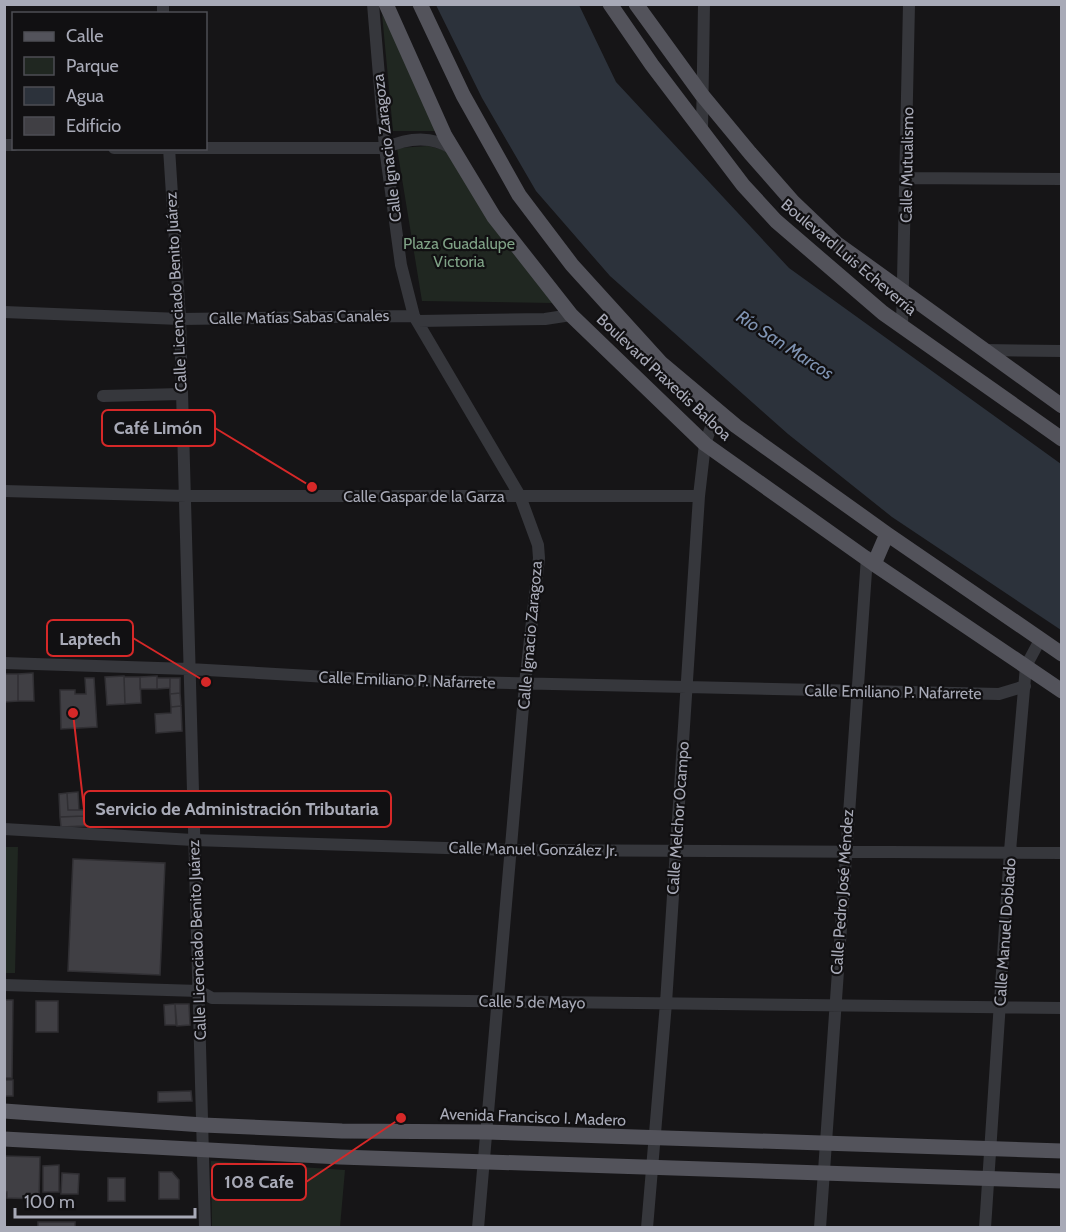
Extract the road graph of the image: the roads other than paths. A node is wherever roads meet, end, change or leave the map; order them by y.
1 (373, 4) edge
2 (386, 4) edge
3 (420, 4) edge
4 (610, 4) edge
5 (636, 4) edge
6 (704, 4) edge
7 (909, 4) edge
8 (702, 95) junction
9 (702, 129) junction
10 (385, 148) junction
11 (207, 149) edge
12 (169, 150) edge
13 (454, 150) junction
14 (907, 178) junction
15 (1062, 179) edge
16 (904, 294) junction
17 (4, 312) edge
18 (571, 315) junction
19 (416, 318) junction
20 (180, 319) junction
21 (902, 326) junction
22 (983, 350) junction
23 (1062, 351) edge
24 (182, 394) junction
25 (103, 396) dead end
26 (1062, 406) edge
27 (717, 410) junction
28 (1062, 439) edge
29 (705, 444) junction
30 (4, 491) edge
31 (186, 496) junction
32 (520, 496) junction
33 (699, 496) junction
34 (887, 534) junction
35 (870, 560) junction
36 (1040, 640) junction
37 (1062, 654) edge
38 (4, 663) edge
39 (1026, 666) junction
40 (189, 669) junction
41 (525, 684) junction
42 (1025, 686) junction
43 (686, 687) junction
44 (856, 691) junction
45 (1062, 691) edge
46 (4, 829) edge
47 (193, 840) junction
48 (512, 849) junction
49 (846, 850) junction
50 (676, 851) junction
51 (1010, 851) junction
52 (1062, 853) edge
53 (4, 985) edge
54 (199, 991) junction
55 (498, 1001) junction
56 (666, 1003) junction
57 (835, 1005) junction
58 (1000, 1007) junction
59 (1062, 1008) edge
60 (4, 1111) edge
61 (203, 1125) junction
62 (487, 1132) junction
63 (654, 1138) junction
64 (4, 1139) edge
65 (826, 1143) junction
66 (991, 1149) junction
67 (204, 1151) junction
68 (1062, 1151) edge
69 (484, 1162) junction
70 (652, 1168) junction
71 (824, 1173) junction
72 (988, 1179) junction
73 (1062, 1181) edge
74 (205, 1227) edge
75 (478, 1227) edge
76 (647, 1227) edge
77 (820, 1227) edge
78 (985, 1227) edge

1 - 10 street, Calle Ignacio Zaragoza
2 - 13 main road, Boulevard Praxedis Balboa
3 - 27 main road, Boulevard Praxedis Balboa
4 - 9 main road, Boulevard Luis Echeverría
5 - 8 main road, Boulevard Luis Echeverría
6 - 8 street
7 - 14 street, Calle Mutualismo
8 - 9 street
8 - 16 main road, Boulevard Luis Echeverría
9 - 21 main road, Boulevard Luis Echeverría
10 - 11 street
10 - 13 street
10 - 19 street, Calle Ignacio Zaragoza
12 - 20 street, Calle Licenciado Benito Juárez
13 - 18 main road, Boulevard Praxedis Balboa
14 - 15 street
14 - 16 street, Calle Mutualismo
16 - 21 street, Calle Mutualismo
16 - 22 main road, Boulevard Luis Echeverría
17 - 20 street, Calle Matías Sabas Canales
18 - 19 street, Calle Matías Sabas Canales
18 - 29 main road, Boulevard Praxedis Balboa
19 - 20 street, Calle Matías Sabas Canales
19 - 32 street, Calle Ignacio Zaragoza
20 - 24 street, Calle Licenciado Benito Juárez
21 - 28 main road, Boulevard Luis Echeverría
22 - 23 street
22 - 26 main road, Boulevard Luis Echeverría
24 - 25 street
24 - 31 street, Calle Licenciado Benito Juárez
27 - 29 street, Calle Melchor Ocampo
27 - 34 main road, Boulevard Praxedis Balboa
29 - 33 street, Calle Melchor Ocampo
29 - 35 main road, Boulevard Praxedis Balboa
30 - 31 street, Calle Gaspar de la Garza
31 - 32 street, Calle Gaspar de la Garza
31 - 40 street, Calle Licenciado Benito Juárez
32 - 33 street, Calle Gaspar de la Garza
32 - 41 street, Calle Ignacio Zaragoza
33 - 43 street, Calle Melchor Ocampo
34 - 35 main road
34 - 36 main road, Boulevard Praxedis Balboa
35 - 39 main road, Boulevard Praxedis Balboa
35 - 44 street, Calle Pedro José Méndez
36 - 37 main road, Boulevard Praxedis Balboa
36 - 39 street, Calle Manuel Doblado
38 - 40 street, Calle Emiliano P. Nafarrete
39 - 42 street, Calle Manuel Doblado
39 - 45 main road, Boulevard Praxedis Balboa
40 - 41 street, Calle Emiliano P. Nafarrete
40 - 47 street, Calle Licenciado Benito Juárez
41 - 43 street, Calle Emiliano P. Nafarrete
41 - 48 street, Calle Ignacio Zaragoza
42 - 44 street, Calle Emiliano P. Nafarrete
42 - 51 street, Calle Manuel Doblado
43 - 44 street, Calle Emiliano P. Nafarrete
43 - 50 street, Calle Melchor Ocampo
44 - 49 street, Calle Pedro José Méndez
46 - 47 street, Calle Manuel González Jr.
47 - 48 street, Calle Manuel González Jr.
47 - 54 street, Calle Licenciado Benito Juárez
48 - 50 street, Calle Manuel González Jr.
48 - 55 street, Calle Ignacio Zaragoza
49 - 50 street, Calle Manuel González Jr.
49 - 51 street, Calle Manuel González Jr.
49 - 57 street, Calle Pedro José Méndez
50 - 56 street, Calle Melchor Ocampo
51 - 52 street, Calle Manuel González Jr.
51 - 58 street, Calle Manuel Doblado
53 - 54 street, Calle 5 de Mayo
54 - 55 street, Calle 5 de Mayo
54 - 61 street, Calle Licenciado Benito Juárez
55 - 56 street, Calle 5 de Mayo
55 - 62 street, Calle Ignacio Zaragoza
56 - 57 street, Calle 5 de Mayo
56 - 63 street, Calle Melchor Ocampo
57 - 58 street, Calle 5 de Mayo
57 - 65 street, Calle Pedro José Méndez
58 - 59 street, Calle 5 de Mayo
58 - 66 street, Calle Manuel Doblado
60 - 61 main road, Avenida Francisco I. Madero
61 - 62 main road, Avenida Francisco I. Madero
61 - 67 street, Calle Licenciado Benito Juárez
62 - 63 main road, Avenida Francisco I. Madero
62 - 69 street, Calle Ignacio Zaragoza
63 - 65 main road, Avenida Francisco I. Madero
63 - 70 street, Calle Melchor Ocampo
64 - 67 main road
65 - 66 main road, Avenida Francisco I. Madero
65 - 71 street, Calle Pedro José Méndez
66 - 68 main road, Avenida Francisco I. Madero
66 - 72 street, Calle Manuel Doblado
67 - 69 main road
67 - 74 street, Calle Licenciado Benito Juárez
69 - 70 main road
69 - 75 street, Calle Ignacio Zaragoza
70 - 71 main road
70 - 76 street, Calle Melchor Ocampo
71 - 72 main road
71 - 77 street, Calle Pedro José Méndez
72 - 73 main road
72 - 78 street, Calle Manuel Doblado

